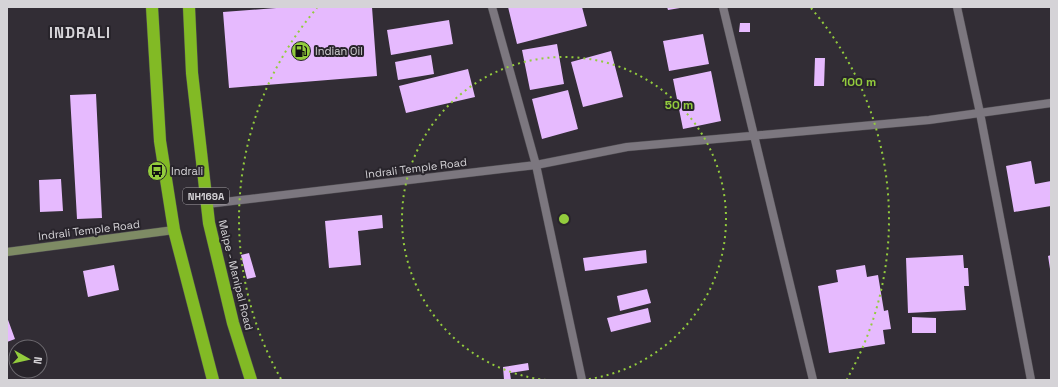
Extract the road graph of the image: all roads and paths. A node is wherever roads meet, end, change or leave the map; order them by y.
1 (152, 7) edge
2 (189, 7) edge
3 (492, 7) edge
4 (723, 7) edge
5 (957, 7) edge
6 (1051, 103) edge
7 (980, 113) junction
8 (754, 136) junction
9 (536, 165) junction
10 (207, 204) junction
11 (174, 230) junction
12 (7, 252) edge
13 (213, 380) edge
14 (251, 380) edge
15 (582, 380) edge
16 (814, 380) edge
17 (1031, 380) edge

1 - 11 highway, NH169A
2 - 10 highway, Malpe - Manipal Road / NH169A
3 - 9 street
4 - 8 street
5 - 7 street
6 - 7 street, Indrali Temple Road
7 - 8 street, Indrali Temple Road
7 - 17 street
8 - 9 street, Indrali Temple Road
8 - 16 street
9 - 10 street, Indrali Temple Road
9 - 15 street
10 - 14 highway, Malpe - Manipal Road / NH169A
11 - 12 street, Indrali Temple Road
11 - 13 highway, NH169A

